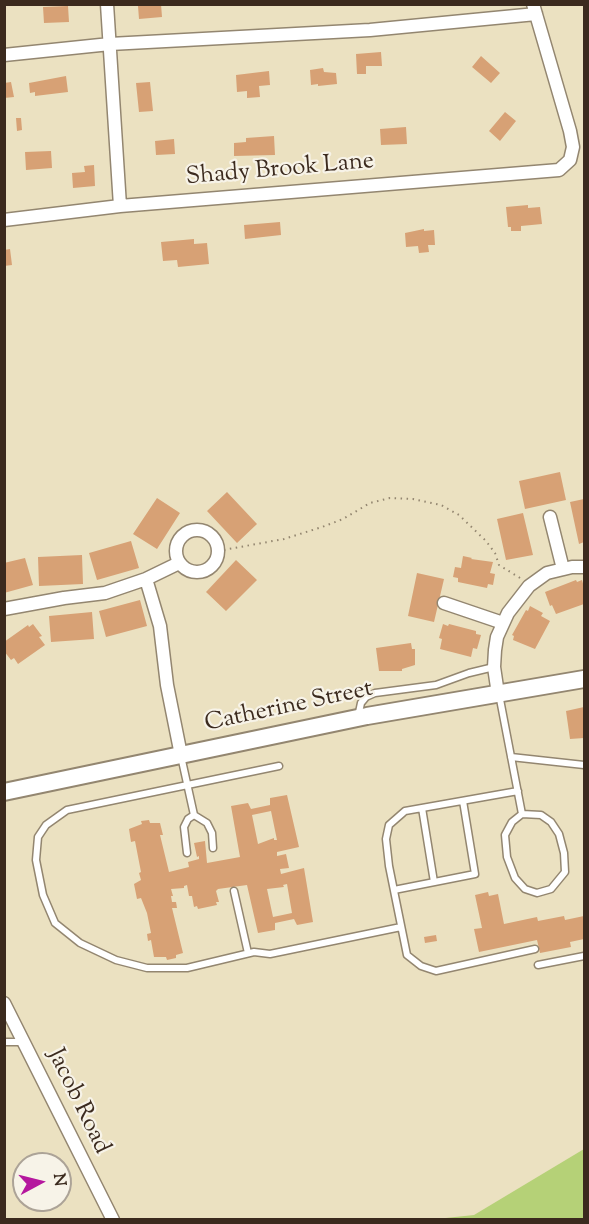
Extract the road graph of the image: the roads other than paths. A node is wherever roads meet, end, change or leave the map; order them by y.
1 (107, 4) edge
2 (535, 9) edge
3 (110, 44) junction
4 (4, 55) edge
5 (120, 206) junction
6 (4, 220) edge
7 (550, 517) dead end
8 (179, 563) junction
9 (585, 567) edge
10 (563, 569) junction
11 (146, 579) junction
12 (444, 603) dead end
13 (4, 609) edge
14 (502, 623) junction
15 (494, 667) junction
16 (585, 679) edge
17 (498, 694) junction
18 (358, 718) junction
19 (181, 755) junction
20 (511, 757) junction
21 (279, 766) dead end
22 (584, 766) edge
23 (189, 785) junction
24 (518, 791) junction
25 (4, 792) edge
26 (463, 801) junction
27 (422, 808) junction
28 (522, 814) junction
29 (194, 815) junction
30 (213, 849) dead end
31 (187, 853) dead end
32 (434, 882) junction
33 (394, 890) junction
34 (234, 891) dead end
35 (401, 927) junction
36 (535, 950) dead end
37 (248, 953) junction
38 (585, 956) edge
39 (538, 965) dead end
40 (4, 1003) edge
41 (24, 1041) junction
42 (4, 1042) edge
43 (113, 1220) edge

1 - 3 street
2 - 3 street
2 - 5 street, Shady Brook Lane
3 - 4 street
3 - 5 street
5 - 6 street, Shady Brook Lane
7 - 10 street
8 - 8 street
8 - 11 street
9 - 10 street
10 - 14 street
11 - 13 street
11 - 19 street
12 - 14 street
14 - 15 street
15 - 17 street
15 - 18 lane
16 - 17 street, Catherine Street
17 - 18 street, Catherine Street
17 - 20 lane
18 - 19 street, Catherine Street
19 - 23 lane
19 - 25 street, Catherine Street
20 - 22 lane
20 - 24 lane
21 - 23 lane
23 - 29 lane
23 - 37 lane
24 - 26 lane
24 - 28 lane
26 - 27 lane
26 - 32 lane
27 - 32 lane
27 - 33 lane
28 - 28 lane
29 - 30 lane
29 - 31 lane
32 - 33 lane
33 - 35 lane
34 - 37 lane
35 - 36 lane
35 - 37 lane
38 - 39 lane
40 - 41 street, Jacob Road
41 - 42 lane
41 - 43 street, Jacob Road

